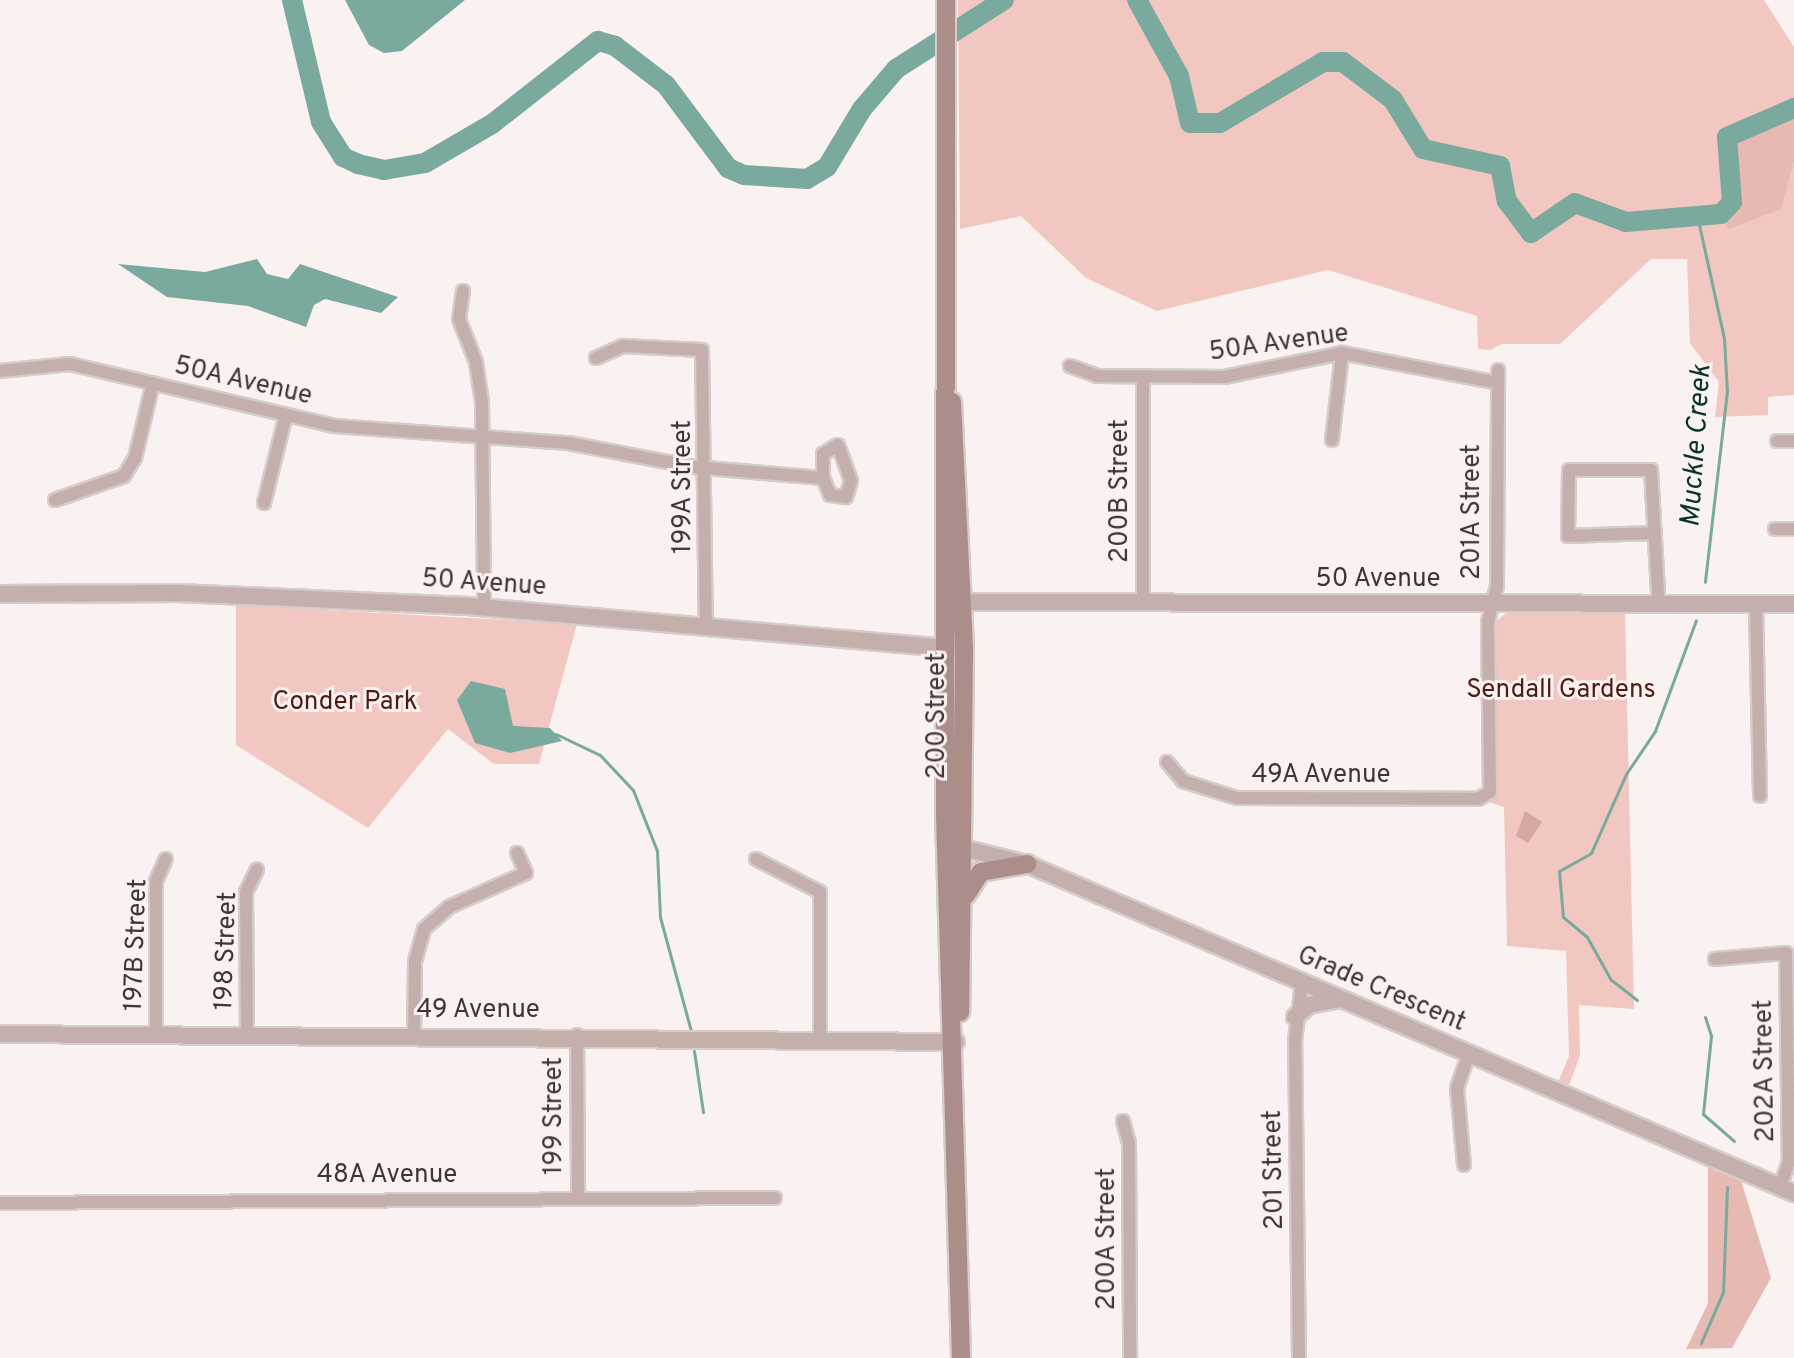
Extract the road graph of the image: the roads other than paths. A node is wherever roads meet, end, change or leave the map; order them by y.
1 (946, 6) edge
2 (463, 291) dead end
3 (1342, 353) junction
4 (596, 358) dead end
5 (1070, 366) dead end
6 (0, 371) edge
7 (1496, 376) joint
8 (1143, 377) junction
9 (153, 383) junction
10 (950, 390) junction
11 (286, 415) junction
12 (479, 437) junction
13 (1332, 440) dead end
14 (1777, 441) dead end
15 (1794, 441) edge
16 (706, 468) junction
17 (823, 478) dead end
18 (55, 500) dead end
19 (264, 503) dead end
20 (944, 507) junction
21 (1775, 529) dead end
22 (1794, 529) edge
23 (1654, 533) junction
24 (0, 594) edge
25 (963, 602) junction
26 (1143, 604) junction
27 (1492, 604) junction
28 (1658, 604) junction
29 (1756, 604) junction
30 (1794, 604) edge
31 (484, 607) junction
32 (706, 626) junction
33 (944, 647) junction
34 (964, 649) junction
35 (1167, 762) dead end
36 (1760, 796) dead end
37 (1486, 797) joint
38 (946, 845) junction
39 (965, 845) junction
40 (517, 853) dead end
41 (166, 859) dead end
42 (756, 859) dead end
43 (1027, 864) junction
44 (257, 869) dead end
45 (966, 895) junction
46 (1715, 959) dead end
47 (1302, 982) junction
48 (1341, 999) junction
49 (1295, 1017) junction
50 (0, 1034) edge
51 (156, 1034) junction
52 (247, 1035) junction
53 (414, 1035) junction
54 (577, 1035) junction
55 (820, 1037) junction
56 (956, 1042) junction
57 (1469, 1054) junction
58 (1123, 1121) dead end
59 (1464, 1165) dead end
60 (1787, 1190) edge
61 (578, 1197) junction
62 (775, 1198) dead end
63 (0, 1203) edge
64 (961, 1358) edge
65 (1130, 1358) edge
66 (1299, 1358) edge

1 - 10 main road, 200 Street
2 - 12 street
3 - 7 street, 50A Avenue
3 - 8 street, 50A Avenue
3 - 13 street
4 - 16 street, 199A Street
5 - 8 street, 50A Avenue
6 - 9 street, 50A Avenue
7 - 27 street, 201A Street
8 - 26 street, 200B Street
9 - 11 street, 50A Avenue
9 - 18 street
10 - 20 main road, 200 Street
10 - 25 main road, 200 Street
11 - 12 street, 50A Avenue
11 - 19 street
12 - 16 street, 50A Avenue
12 - 31 street
14 - 15 street
16 - 17 street, 50A Avenue
16 - 32 street, 199A Street
20 - 25 main road
20 - 33 main road, 200 Street
21 - 22 street
23 - 23 street
23 - 28 street
24 - 31 street, 50 Avenue
25 - 26 street, 50 Avenue
25 - 34 main road, 200 Street
26 - 27 street, 50 Avenue
27 - 28 street, 50 Avenue
27 - 37 street, 201A Street
28 - 29 street, 50 Avenue
29 - 30 street, 50 Avenue
29 - 36 street
31 - 32 street, 50 Avenue
32 - 33 street, 50 Avenue
33 - 34 street, 50 Avenue
33 - 38 main road, 200 Street
34 - 39 main road, 200 Street
35 - 37 street, 49A Avenue
38 - 39 street, Grade Crescent
38 - 56 main road, 200 Street
39 - 43 street, Grade Crescent
39 - 45 main road, 200 Street
40 - 53 street
41 - 51 street, 197B Street
42 - 55 street
43 - 45 main road
43 - 47 street, Grade Crescent
44 - 52 street, 198 Street
45 - 56 main road, 200 Street
46 - 60 street, 202A Street
47 - 48 street, Grade Crescent
47 - 49 street, 201 Street
48 - 49 street
48 - 57 street, Grade Crescent
49 - 66 street, 201 Street
50 - 51 street, 49 Avenue
51 - 52 street, 49 Avenue
52 - 53 street, 49 Avenue
53 - 54 street, 49 Avenue
54 - 55 street, 49 Avenue
54 - 61 street, 199 Street
55 - 56 street, 49 Avenue
56 - 64 main road, 200 Street
57 - 59 street
57 - 60 street, Grade Crescent
58 - 65 street, 200A Street
61 - 62 street, 48A Avenue
61 - 63 street, 48A Avenue

